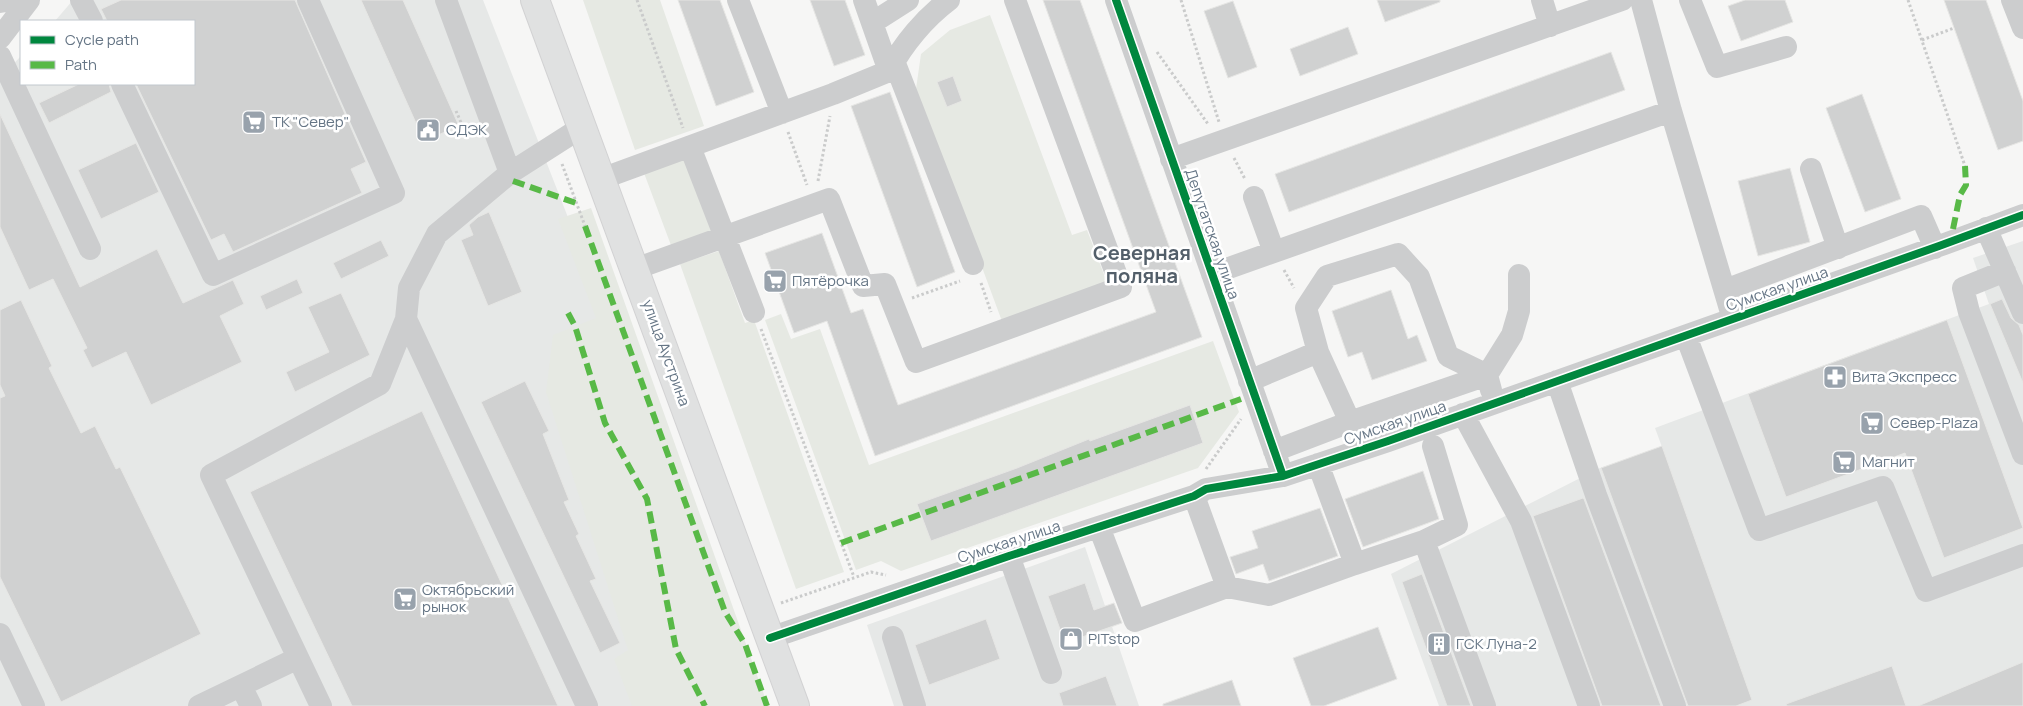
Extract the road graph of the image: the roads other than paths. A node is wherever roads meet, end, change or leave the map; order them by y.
1 (12, 0) edge
2 (29, 0) edge
3 (82, 0) edge
4 (308, 0) edge
5 (446, 0) edge
6 (536, 0) edge
7 (738, 0) edge
8 (864, 0) edge
9 (908, 0) edge
10 (949, 0) edge
11 (1015, 0) edge
12 (1116, 0) edge
13 (1542, 0) edge
14 (1622, 0) edge
15 (1641, 0) edge
16 (1690, 0) edge
17 (2012, 0) edge
18 (0, 2) edge
19 (92, 20) edge
20 (872, 23) junction
21 (1550, 26) junction
22 (2023, 28) edge
23 (0, 38) edge
24 (1786, 47) dead end
25 (0, 56) edge
26 (892, 66) junction
27 (122, 85) edge
28 (1671, 111) junction
29 (782, 113) junction
30 (582, 127) junction
31 (690, 147) junction
32 (1171, 159) junction
33 (1811, 169) dead end
34 (510, 173) junction
35 (602, 179) junction
36 (1254, 197) road end
37 (2023, 215) edge
38 (1986, 228) junction
39 (724, 237) junction
40 (1838, 248) junction
41 (1935, 248) junction
42 (90, 249) dead end
43 (1274, 252) junction
44 (975, 269) road end
45 (635, 270) junction
46 (2005, 271) junction
47 (1212, 274) junction
48 (1519, 274) dead end
49 (1725, 290) junction
50 (754, 312) road end
51 (2023, 313) edge
52 (406, 319) junction
53 (1733, 319) junction
54 (1686, 336) junction
55 (1318, 352) junction
56 (1487, 375) junction
57 (1249, 381) junction
58 (1557, 381) junction
59 (1494, 403) junction
60 (1463, 414) junction
61 (1350, 422) junction
62 (1433, 446) dead end
63 (1274, 451) junction
64 (2023, 454) edge
65 (1318, 464) junction
66 (1283, 476) junction
67 (1194, 496) junction
68 (1099, 527) junction
69 (1424, 540) junction
70 (2023, 555) edge
71 (1009, 556) junction
72 (1355, 564) junction
73 (1227, 587) junction
74 (0, 634) edge
75 (893, 637) dead end
76 (770, 638) junction
77 (298, 658) junction
78 (1051, 673) dead end
79 (241, 686) junction
80 (911, 705) edge
81 (34, 706) edge
82 (199, 706) edge
83 (250, 706) edge
84 (321, 706) edge
85 (587, 706) edge
86 (795, 706) edge
87 (1485, 706) edge
88 (1589, 706) edge
89 (1675, 706) edge

1 - 18 street
2 - 23 street
3 - 19 street
4 - 27 street
5 - 34 street
6 - 30 main road, улица Аустрина
7 - 29 street
8 - 20 street
9 - 20 street
10 - 26 street
11 - 39 street
12 - 32 street, Депутатская улица
13 - 21 street
14 - 21 street
15 - 28 street
16 - 24 street
17 - 22 street
20 - 26 street
21 - 32 street
25 - 42 street
26 - 29 street
26 - 44 street
28 - 43 street
28 - 49 street
29 - 31 street
30 - 34 street
30 - 35 main road, улица Аустрина
31 - 35 street
31 - 39 street
32 - 47 street, Депутатская улица
33 - 40 street
34 - 52 street
35 - 45 main road, улица Аустрина
36 - 43 street
37 - 38 street, Сумская улица
38 - 41 street, Сумская улица
38 - 46 street
39 - 45 street
39 - 50 street
40 - 41 street
40 - 49 street
41 - 53 street, Сумская улица
43 - 47 street
45 - 76 main road, улица Аустрина
46 - 51 street
46 - 64 street
47 - 57 street, Депутатская улица
48 - 56 street
49 - 53 street
52 - 77 street
52 - 85 street
53 - 54 street, Сумская улица
54 - 58 street, Сумская улица
54 - 70 street
55 - 56 street
55 - 57 street
55 - 61 street
56 - 59 street
56 - 61 street
57 - 63 street, Депутатская улица
58 - 59 street, Сумская улица
58 - 89 street
59 - 60 street, Сумская улица
60 - 65 street, Сумская улица
60 - 88 street
61 - 63 street
62 - 69 street
63 - 66 street, Депутатская улица
65 - 66 street, Сумская улица
65 - 72 street
66 - 67 street, Сумская улица
67 - 68 street, Сумская улица
67 - 73 street
68 - 71 street, Сумская улица
68 - 73 street
69 - 72 street
69 - 87 street
71 - 76 street, Сумская улица
71 - 78 street
72 - 73 street
74 - 81 street
75 - 80 street
76 - 86 main road, улица Аустрина
77 - 79 street
77 - 84 street
79 - 82 street
79 - 83 street

